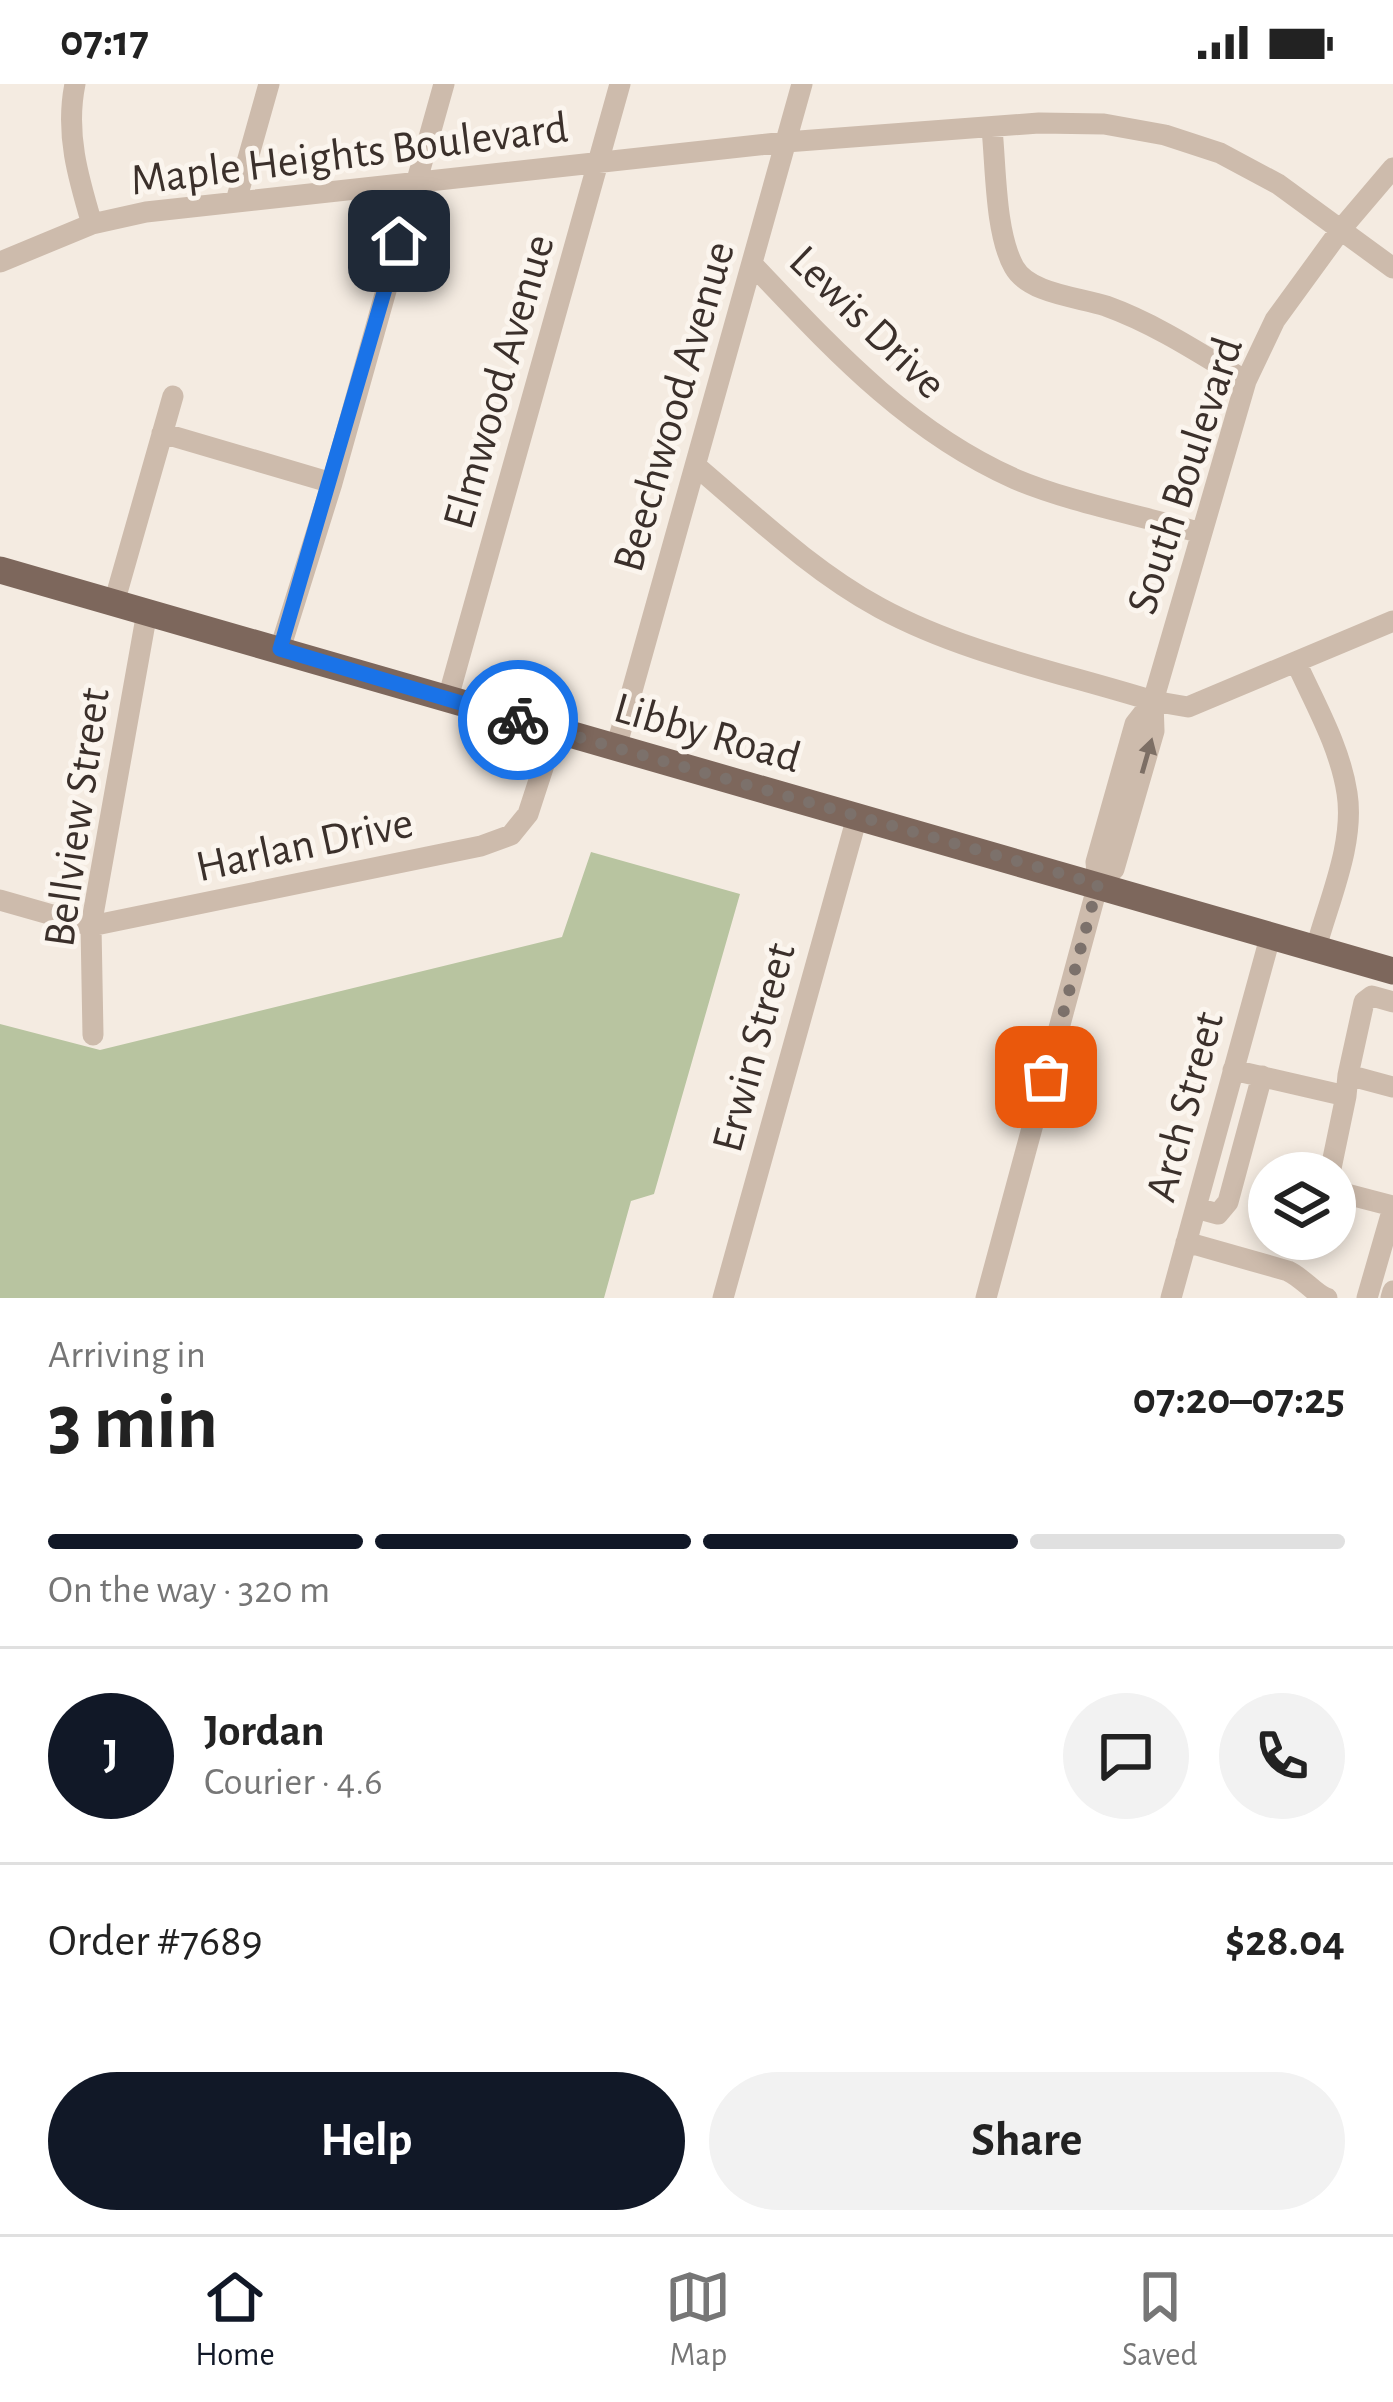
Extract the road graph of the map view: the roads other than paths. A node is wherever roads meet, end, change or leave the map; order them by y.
1 (76, 84) edge
2 (268, 84) edge
3 (444, 84) edge
4 (620, 84) edge
5 (802, 84) edge
6 (992, 129) junction
7 (786, 142) junction
8 (598, 163) junction
9 (1393, 168) edge
10 (415, 183) junction
11 (236, 201) junction
12 (92, 224) junction
13 (1342, 228) junction
14 (0, 262) edge
15 (752, 264) junction
16 (1393, 268) edge
17 (1246, 381) junction
18 (172, 396) dead end
19 (162, 433) junction
20 (697, 466) junction
21 (332, 483) junction
22 (1201, 533) junction
23 (0, 570) edge
24 (114, 603) junction
25 (147, 612) junction
26 (1393, 621) edge
27 (280, 649) junction
28 (1296, 662) junction
29 (448, 698) junction
30 (1153, 701) junction
31 (555, 731) junction
32 (616, 748) junction
33 (856, 817) junction
34 (1098, 884) junction
35 (0, 900) edge
36 (91, 926) junction
37 (1270, 934) junction
38 (1316, 948) junction
39 (1393, 971) edge
40 (1393, 1002) edge
41 (93, 1035) dead end
42 (1234, 1070) junction
43 (1262, 1076) junction
44 (1347, 1085) junction
45 (1393, 1087) edge
46 (1334, 1152) edge
47 (1356, 1197) edge
48 (1196, 1208) junction
49 (1393, 1208) edge
50 (1186, 1242) junction
51 (1383, 1279) edge
52 (723, 1298) edge
53 (986, 1298) edge
54 (1171, 1298) edge
55 (1327, 1298) edge
56 (1367, 1298) edge

1 - 12 street
2 - 11 street
3 - 10 street
4 - 8 street, Elmwood Avenue
5 - 7 street, Beechwood Avenue
6 - 7 street, Maple Heights Boulevard
6 - 13 street, Maple Heights Boulevard
6 - 17 street
7 - 8 street, Maple Heights Boulevard
7 - 15 street, Beechwood Avenue
8 - 10 street, Maple Heights Boulevard
8 - 29 street, Elmwood Avenue
9 - 13 street, South Boulevard
10 - 11 street, Maple Heights Boulevard
10 - 21 street
11 - 12 street, Maple Heights Boulevard
12 - 14 street, Maple Heights Boulevard
13 - 16 street, Maple Heights Boulevard
13 - 17 street, South Boulevard
15 - 20 street, Beechwood Avenue
15 - 22 street, Lewis Drive
17 - 22 street, South Boulevard
18 - 19 street
19 - 21 street
19 - 24 street
20 - 30 street
20 - 32 street, Beechwood Avenue
21 - 27 street
22 - 30 street, South Boulevard
23 - 24 main road, Libby Road
24 - 25 main road, Libby Road
25 - 27 main road, Libby Road
25 - 36 street, Bellview Street
26 - 28 street
27 - 29 main road, Libby Road
28 - 30 street
28 - 38 street
29 - 31 main road, Libby Road
30 - 34 street, South Boulevard
31 - 32 main road, Libby Road
31 - 36 street, Harlan Drive
32 - 33 main road, Libby Road
33 - 34 main road, Libby Road
33 - 52 street, Erwin Street
34 - 37 main road, Libby Road
34 - 53 street, South Boulevard
35 - 36 street, Harlan Drive
36 - 41 street, Bellview Street
37 - 38 main road, Libby Road
37 - 42 street, Arch Street
38 - 39 main road, Libby Road
40 - 44 street
42 - 43 street
42 - 48 street, Arch Street
43 - 44 street
43 - 48 street
44 - 45 street
44 - 46 street
47 - 49 street
48 - 50 street, Arch Street
49 - 51 street
50 - 54 street, Arch Street
50 - 55 street
51 - 56 street

